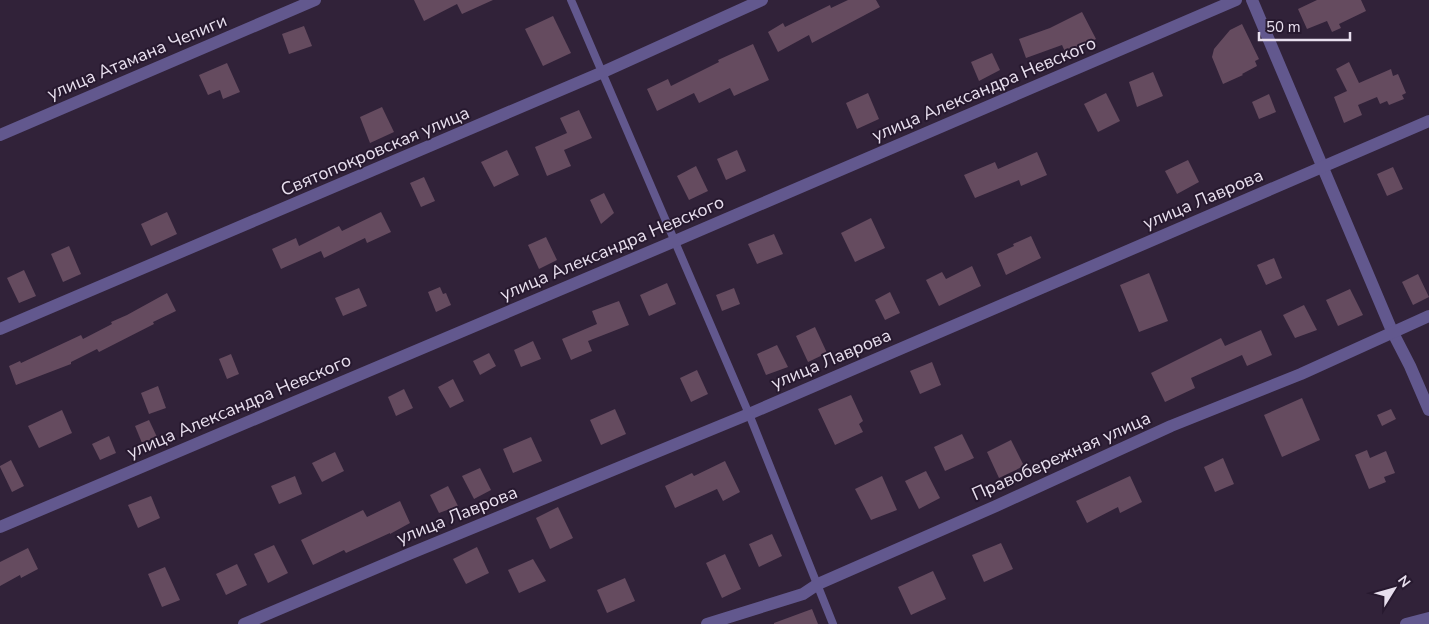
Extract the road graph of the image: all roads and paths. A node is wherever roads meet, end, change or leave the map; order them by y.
1 (315, 0) edge
2 (571, 0) edge
3 (762, 0) edge
4 (1236, 0) edge
5 (1252, 0) edge
6 (603, 72) junction
7 (1429, 121) edge
8 (0, 135) edge
9 (1323, 166) junction
10 (675, 241) junction
11 (1429, 316) edge
12 (0, 329) edge
13 (1392, 331) junction
14 (1429, 410) edge
15 (749, 414) junction
16 (0, 527) edge
17 (818, 584) junction
18 (1429, 618) edge
19 (244, 624) edge
20 (707, 624) edge
21 (833, 624) edge
22 (1406, 624) edge

1 - 8 street, улица Атамана Чепиги
2 - 6 lane
3 - 6 street, Святопокровская улица
4 - 10 street, улица Александра Невского
5 - 9 street
6 - 10 lane
6 - 12 street, Святопокровская улица
7 - 9 street, улица Лаврова
9 - 13 street
9 - 15 street, улица Лаврова
10 - 15 lane
10 - 16 street, улица Александра Невского
11 - 13 street, Правобережная улица
13 - 14 street
13 - 17 street, Правобережная улица
15 - 17 lane
15 - 19 street, улица Лаврова
17 - 20 street, Правобережная улица
17 - 21 lane
18 - 22 street

